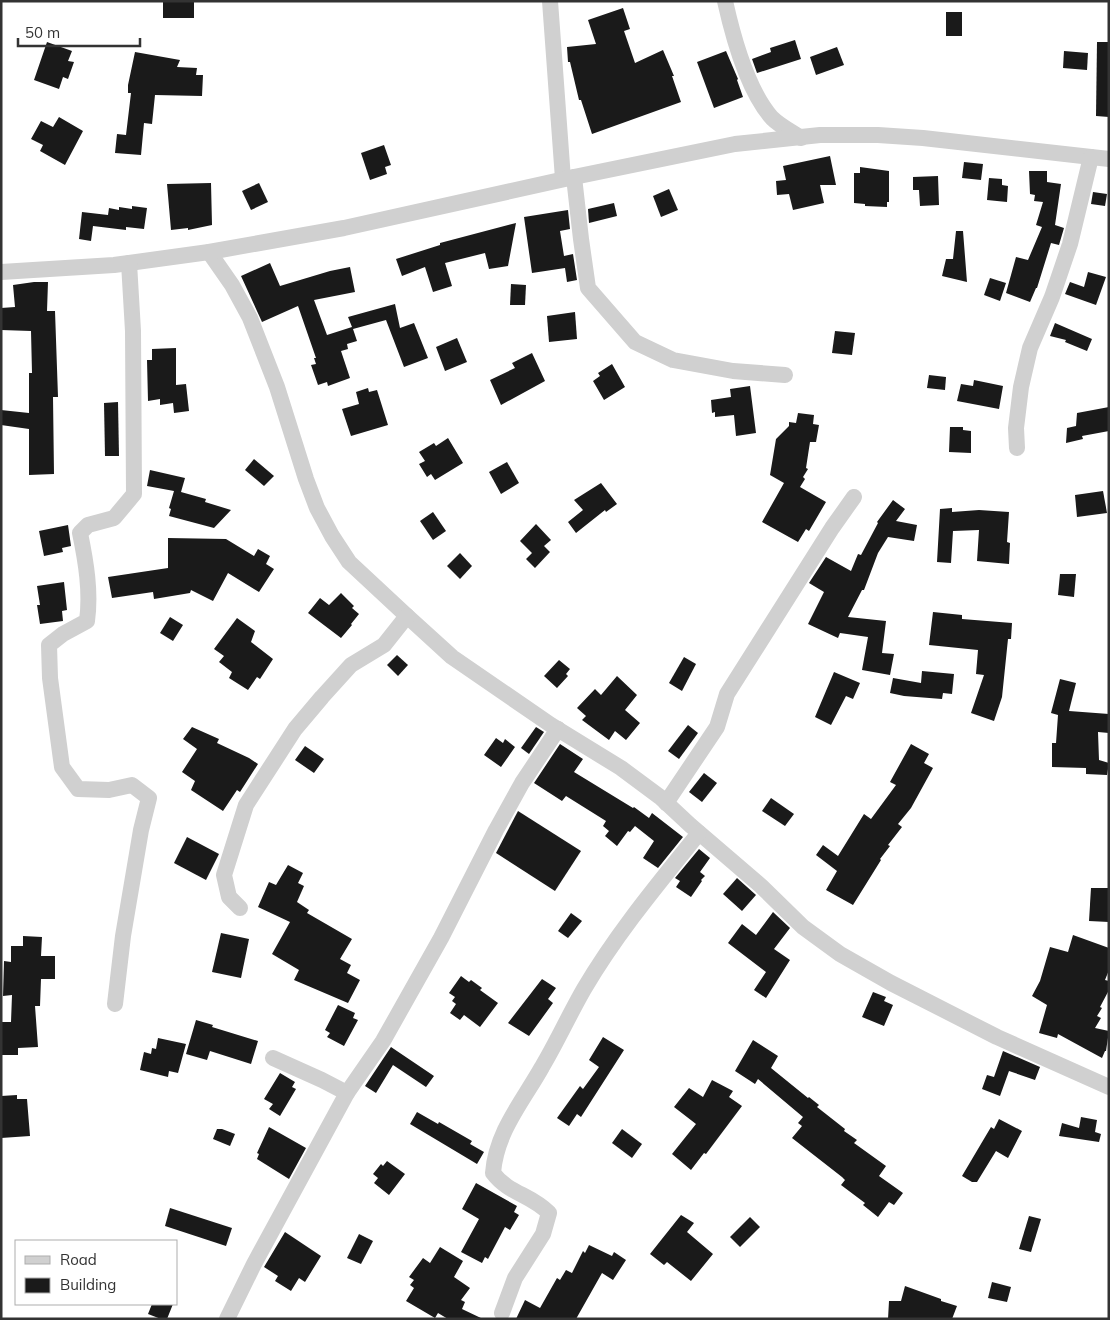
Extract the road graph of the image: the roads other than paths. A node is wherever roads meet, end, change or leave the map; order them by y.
1 (550, 1) edge
2 (725, 1) edge
3 (801, 138) junction
4 (1091, 157) junction
5 (1109, 159) edge
6 (569, 178) junction
7 (208, 252) junction
8 (129, 263) junction
9 (1, 272) edge
10 (785, 375) dead end
11 (1017, 448) dead end
12 (854, 497) dead end
13 (407, 616) junction
14 (558, 729) junction
15 (666, 803) junction
16 (699, 833) junction
17 (240, 908) dead end
18 (115, 1004) dead end
19 (273, 1058) dead end
20 (1109, 1087) edge
21 (347, 1093) junction
22 (502, 1313) dead end
23 (227, 1319) edge

1 - 6 street
2 - 3 street
3 - 4 street
3 - 6 street
4 - 5 street
4 - 11 street
6 - 7 street
6 - 10 street
7 - 8 street
7 - 13 street
8 - 9 street
8 - 18 street
12 - 15 street
13 - 14 street
13 - 17 street
14 - 15 street
14 - 21 street
15 - 16 street
16 - 20 street
16 - 22 street
19 - 21 street
21 - 23 street

